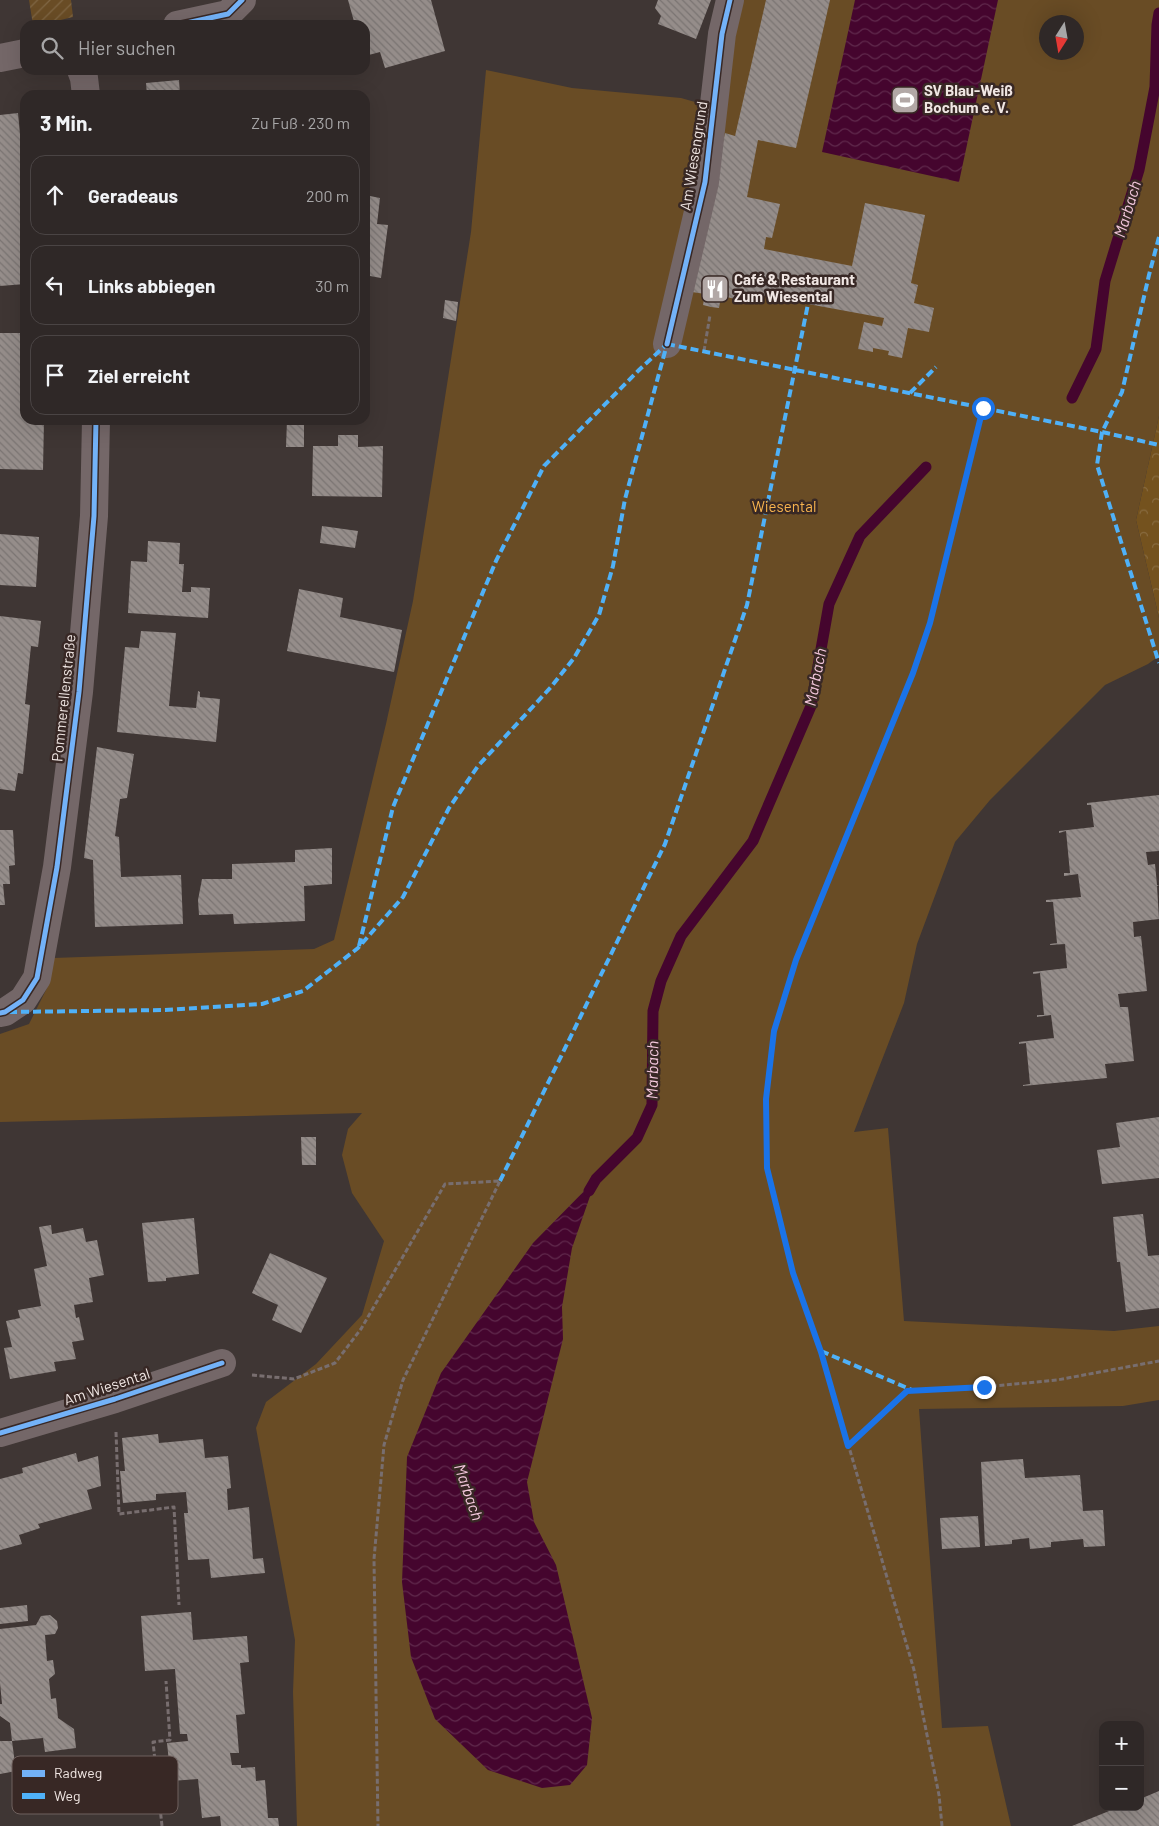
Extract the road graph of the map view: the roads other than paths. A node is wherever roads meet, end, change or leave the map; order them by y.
1 (242, 0) edge
2 (730, 0) edge
3 (200, 20) edge
4 (20, 54) edge
5 (0, 58) edge
6 (83, 75) edge
7 (85, 90) edge
8 (667, 344) dead end
9 (96, 425) edge
10 (0, 1013) edge
11 (222, 1363) road end
12 (0, 1433) edge

1 - 3 street
2 - 8 street, Am Wiesengrund
4 - 5 street
6 - 7 street
9 - 10 street, Pommerellenstraße
11 - 12 street, Am Wiesental

